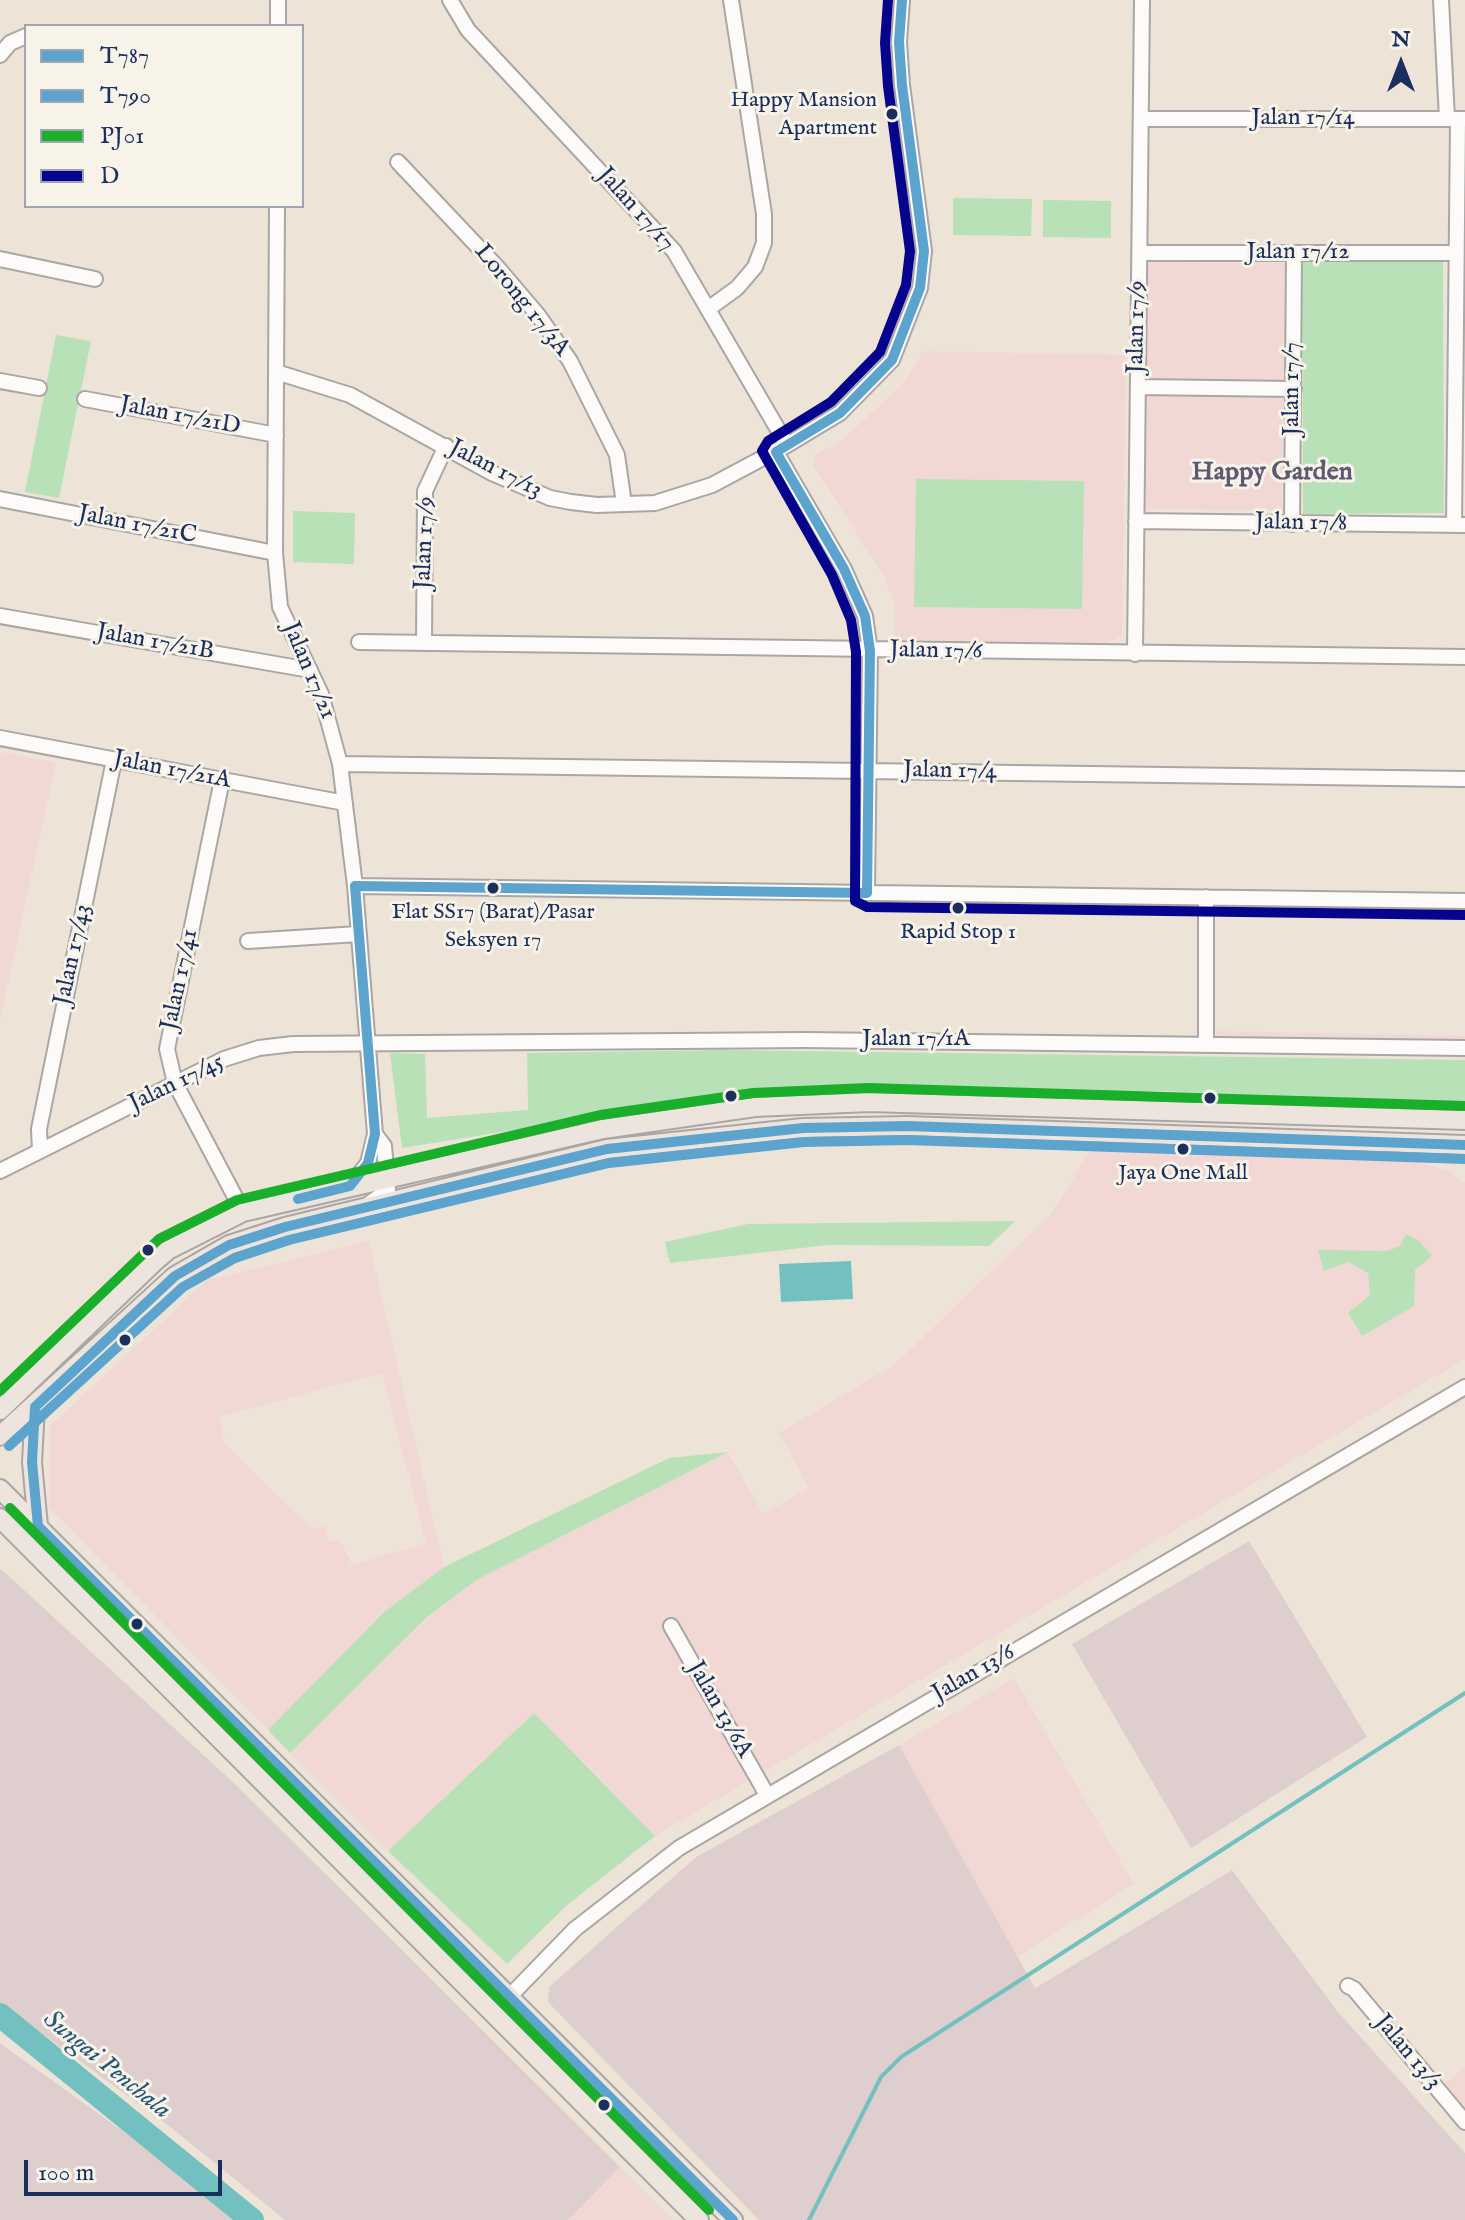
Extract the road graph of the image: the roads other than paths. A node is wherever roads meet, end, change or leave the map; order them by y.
1 (278, 0) edge
2 (450, 0) edge
3 (731, 0) edge
4 (902, 0) edge
5 (1142, 0) edge
6 (1441, 0) edge
7 (278, 24) edge
8 (24, 37) edge
9 (0, 55) edge
10 (1141, 119) junction
11 (1457, 119) edge
12 (398, 162) dead end
13 (277, 208) edge
14 (1139, 253) junction
15 (1294, 253) junction
16 (1457, 253) junction
17 (0, 259) edge
18 (95, 279) dead end
19 (708, 309) junction
20 (276, 372) junction
21 (0, 381) edge
22 (1138, 387) junction
23 (39, 388) dead end
24 (1294, 389) junction
25 (85, 399) dead end
26 (276, 435) junction
27 (446, 446) junction
28 (781, 449) junction
29 (0, 499) edge
30 (624, 504) junction
31 (1136, 521) junction
32 (1292, 524) junction
33 (1460, 525) edge
34 (275, 553) junction
35 (0, 616) edge
36 (359, 642) dead end
37 (424, 643) junction
38 (870, 651) junction
39 (1135, 654) junction
40 (1465, 657) edge
41 (310, 670) junction
42 (0, 738) edge
43 (114, 760) junction
44 (340, 764) junction
45 (868, 771) junction
46 (1465, 779) edge
47 (222, 780) junction
48 (345, 803) junction
49 (355, 886) junction
50 (867, 893) junction
51 (1206, 897) junction
52 (1465, 901) edge
53 (358, 934) junction
54 (248, 941) dead end
55 (366, 1042) junction
56 (1206, 1044) junction
57 (1465, 1048) edge
58 (175, 1083) junction
59 (1465, 1120) edge
60 (375, 1134) junction
61 (1444, 1144) junction
62 (1465, 1145) edge
63 (40, 1151) junction
64 (1465, 1154) edge
65 (0, 1171) edge
66 (389, 1179) junction
67 (350, 1186) junction
68 (359, 1209) junction
69 (243, 1212) junction
70 (1465, 1387) edge
71 (23, 1390) junction
72 (0, 1393) edge
73 (35, 1407) junction
74 (0, 1410) edge
75 (0, 1436) edge
76 (0, 1489) edge
77 (0, 1518) edge
78 (38, 1526) junction
79 (0, 1537) edge
80 (22, 1540) junction
81 (671, 1626) dead end
82 (767, 1795) junction
83 (1348, 1986) dead end
84 (509, 1997) junction
85 (1465, 2122) edge
86 (699, 2220) edge
87 (733, 2220) edge

1 - 7 street
2 - 19 street, Jalan 17/17
3 - 19 street
4 - 28 street, Jalan 17/13
5 - 10 street, Jalan 17/9
6 - 11 street
8 - 9 street
10 - 11 street, Jalan 17/14
10 - 14 street, Jalan 17/9
11 - 16 street
12 - 30 street, Lorong 17/3A
13 - 20 street, Jalan 17/21
14 - 15 street, Jalan 17/12
14 - 22 street, Jalan 17/9
15 - 16 street, Jalan 17/12
15 - 24 street, Jalan 17/7
16 - 33 street
17 - 18 street
19 - 28 street, Jalan 17/17
20 - 26 street, Jalan 17/21
20 - 27 street, Jalan 17/13
21 - 23 street
22 - 24 street
22 - 31 street, Jalan 17/9
24 - 32 street, Jalan 17/7
25 - 26 street, Jalan 17/21D
26 - 34 street, Jalan 17/21
27 - 30 street, Jalan 17/13
27 - 37 street, Jalan 17/9
28 - 30 street, Jalan 17/13
28 - 38 street, Jalan 17/17
29 - 34 street, Jalan 17/21C
31 - 32 street, Jalan 17/8
31 - 39 street, Jalan 17/9
32 - 33 street, Jalan 17/8
34 - 41 street, Jalan 17/21
35 - 41 street, Jalan 17/21B
36 - 37 street, Jalan 17/6
37 - 38 street, Jalan 17/6
38 - 39 street, Jalan 17/6
38 - 45 street, Jalan 17/17
39 - 40 street, Jalan 17/6
41 - 44 street, Jalan 17/21
42 - 43 street, Jalan 17/21A
43 - 47 street, Jalan 17/21A
43 - 63 street, Jalan 17/43
44 - 45 street, Jalan 17/4
44 - 48 street, Jalan 17/21
45 - 46 street, Jalan 17/4
45 - 50 street, Jalan 17/17
47 - 48 street, Jalan 17/21A
47 - 58 street, Jalan 17/41
48 - 49 street, Jalan 17/21
49 - 50 street
49 - 53 street, Jalan 17/21
50 - 51 street
51 - 52 street
51 - 56 street
53 - 54 street
53 - 55 street, Jalan 17/21
55 - 56 street, Jalan 17/1A
55 - 58 street, Jalan 17/45
55 - 60 street, Jalan 17/21
56 - 57 street, Jalan 17/1A
58 - 63 street, Jalan 17/45
58 - 69 street, Jalan 17/41
59 - 66 main road
60 - 66 street, Jalan 17/21
60 - 67 street, Jalan 17/21
61 - 62 main road
61 - 64 main road
61 - 68 main road
63 - 65 street, Jalan 17/45
66 - 67 main road
66 - 68 street
67 - 69 main road
68 - 73 main road
69 - 71 main road
70 - 82 street, Jalan 13/6
71 - 72 main road
71 - 74 main road
73 - 75 main road
73 - 78 main road
76 - 78 main road
77 - 80 main road
78 - 84 main road
79 - 80 main road
80 - 86 main road
81 - 82 street, Jalan 13/6A
82 - 84 street, Jalan 13/6
83 - 85 street, Jalan 13/3
84 - 87 main road

